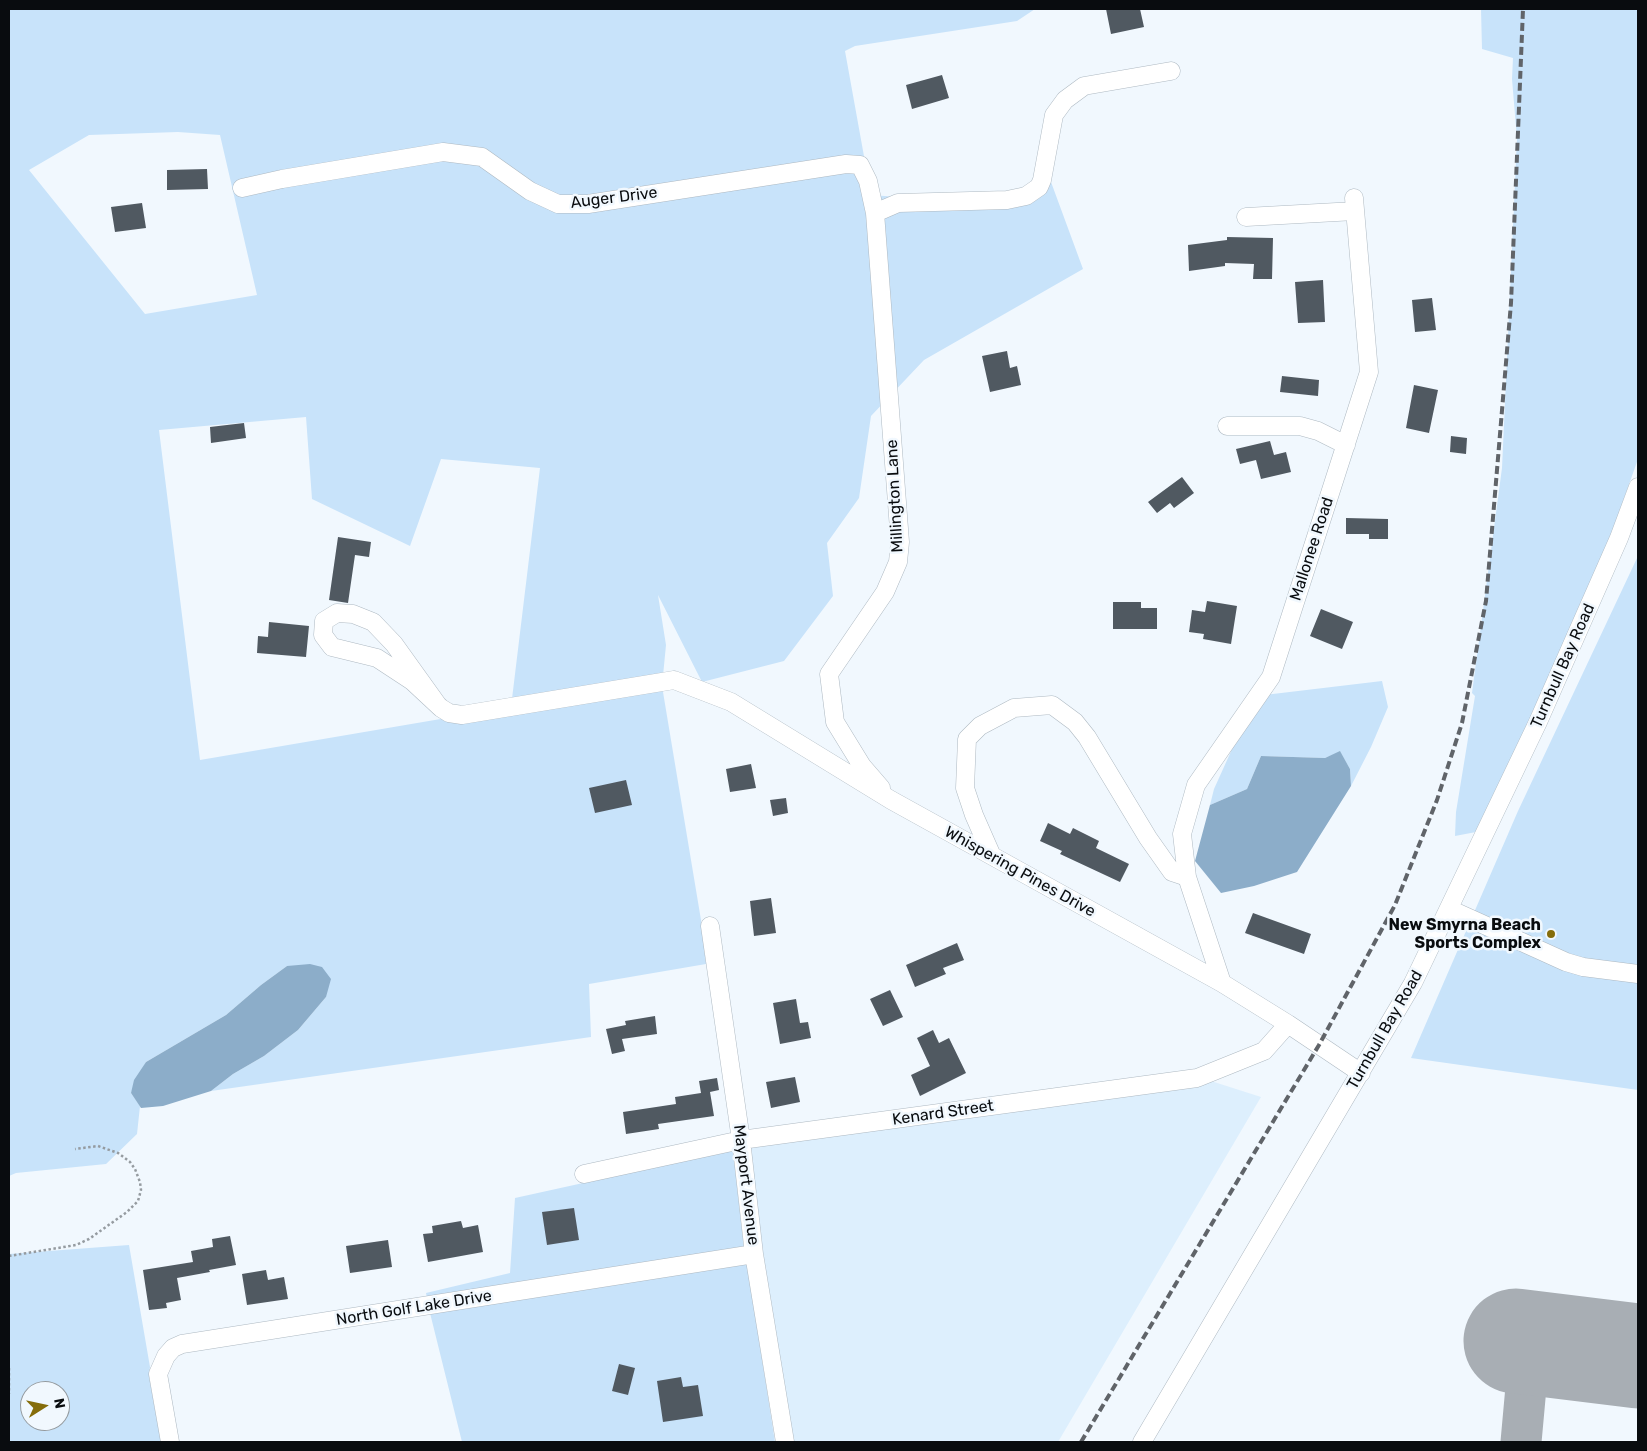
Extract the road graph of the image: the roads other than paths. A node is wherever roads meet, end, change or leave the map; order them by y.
1 (1171, 71) dead end
2 (242, 188) dead end
3 (875, 213) junction
4 (1246, 217) dead end
5 (1227, 426) dead end
6 (1346, 445) junction
7 (1638, 487) edge
8 (437, 704) junction
9 (891, 800) junction
10 (992, 856) junction
11 (1187, 878) junction
12 (1449, 909) junction
13 (710, 926) dead end
14 (1638, 974) edge
15 (1222, 983) junction
16 (1288, 1024) junction
17 (1361, 1074) junction
18 (740, 1140) junction
19 (584, 1174) dead end
20 (754, 1254) junction
21 (170, 1442) edge
22 (784, 1442) edge
23 (1142, 1442) edge

1 - 3 street
2 - 3 street, Auger Drive
3 - 9 street, Millington Lane
4 - 6 street, Mallonee Road
5 - 6 street
6 - 11 street, Mallonee Road
7 - 12 street, Turnbull Bay Road
8 - 8 street
8 - 9 street, Whispering Pines Drive
9 - 10 street, Whispering Pines Drive
10 - 11 street
10 - 15 street, Whispering Pines Drive
11 - 15 street, Mallonee Road
12 - 14 street
12 - 17 street, Turnbull Bay Road
13 - 18 street, Mayport Avenue
15 - 16 street, Whispering Pines Drive
16 - 17 street, Whispering Pines Drive
16 - 18 street, Kenard Street
17 - 23 street, Turnbull Bay Road
18 - 19 street, Kenard Street
18 - 20 street, Mayport Avenue
20 - 21 street, North Golf Lake Drive
20 - 22 street, Mayport Avenue

